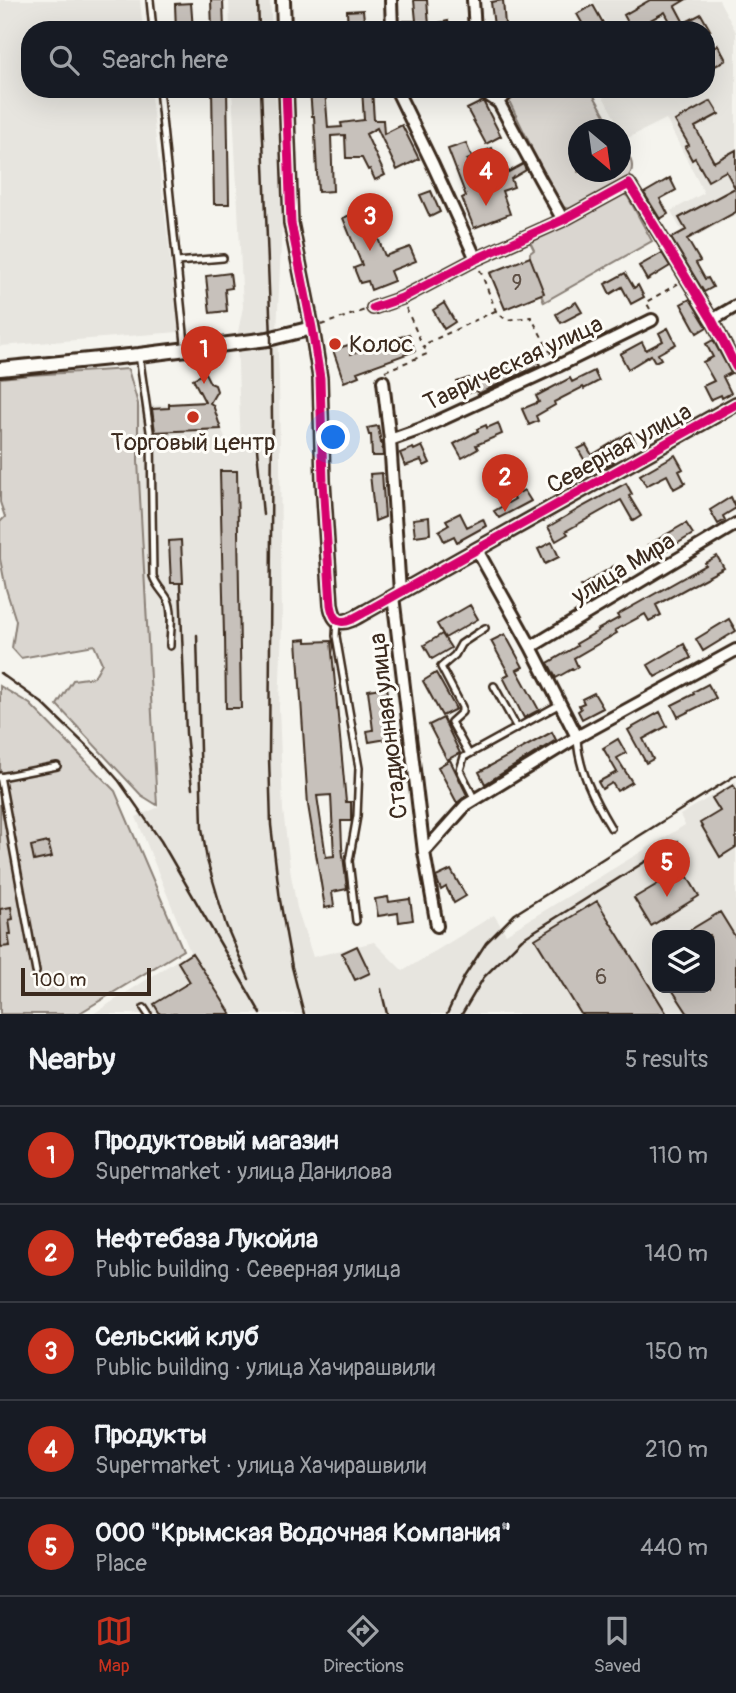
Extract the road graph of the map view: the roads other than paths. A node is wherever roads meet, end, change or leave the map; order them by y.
1 (150, 0) edge
2 (283, 0) edge
3 (391, 0) edge
4 (473, 0) edge
5 (152, 21) edge
6 (284, 21) edge
7 (392, 21) edge
8 (474, 21) edge
9 (160, 98) edge
10 (286, 98) edge
11 (400, 98) edge
12 (492, 98) edge
13 (506, 98) edge
14 (499, 103) junction
15 (563, 220) junction
16 (223, 258) dead end
17 (476, 259) junction
18 (177, 262) junction
19 (736, 306) edge
20 (373, 308) road end
21 (652, 320) road end
22 (712, 320) junction
23 (312, 328) junction
24 (187, 348) junction
25 (139, 355) junction
26 (736, 367) edge
27 (0, 369) edge
28 (383, 381) road end
29 (736, 404) edge
30 (390, 440) junction
31 (736, 524) edge
32 (477, 550) junction
33 (397, 594) junction
34 (337, 620) junction
35 (485, 628) dead end
36 (170, 646) dead end
37 (531, 647) junction
38 (736, 650) edge
39 (495, 687) dead end
40 (560, 704) junction
41 (517, 728) junction
42 (577, 737) junction
43 (469, 754) junction
44 (57, 766) dead end
45 (0, 776) edge
46 (475, 800) junction
47 (611, 828) dead end
48 (424, 852) junction
49 (356, 920) dead end
50 (437, 926) dead end
51 (36, 972) dead end
52 (144, 1008) dead end
53 (148, 1014) edge

1 - 5 lane
2 - 6 street
3 - 7 street
4 - 8 street
9 - 18 lane
10 - 23 street
11 - 17 street
12 - 14 street
13 - 14 lane
14 - 15 street
15 - 17 street
15 - 22 street
16 - 18 lane
17 - 20 street
18 - 24 lane
19 - 22 street
21 - 30 street, Таврическая улица
22 - 26 street
23 - 24 street
23 - 34 street
24 - 25 street
25 - 27 street
25 - 36 lane
28 - 30 street, Стадионная улица
29 - 32 street, Северная улица
30 - 33 street, Стадионная улица
31 - 37 street, улица Мира
32 - 33 street, Северная улица
32 - 37 street
33 - 34 street, Северная улица
33 - 48 street, Стадионная улица
34 - 49 lane
35 - 43 lane
37 - 40 street
38 - 42 street, Стадионная улица
39 - 41 lane
40 - 41 lane
40 - 42 street
41 - 43 lane
42 - 46 street, Стадионная улица
42 - 47 lane
43 - 46 lane
44 - 45 lane
45 - 51 lane
46 - 48 street, Стадионная улица
48 - 50 street, Стадионная улица
52 - 53 lane

